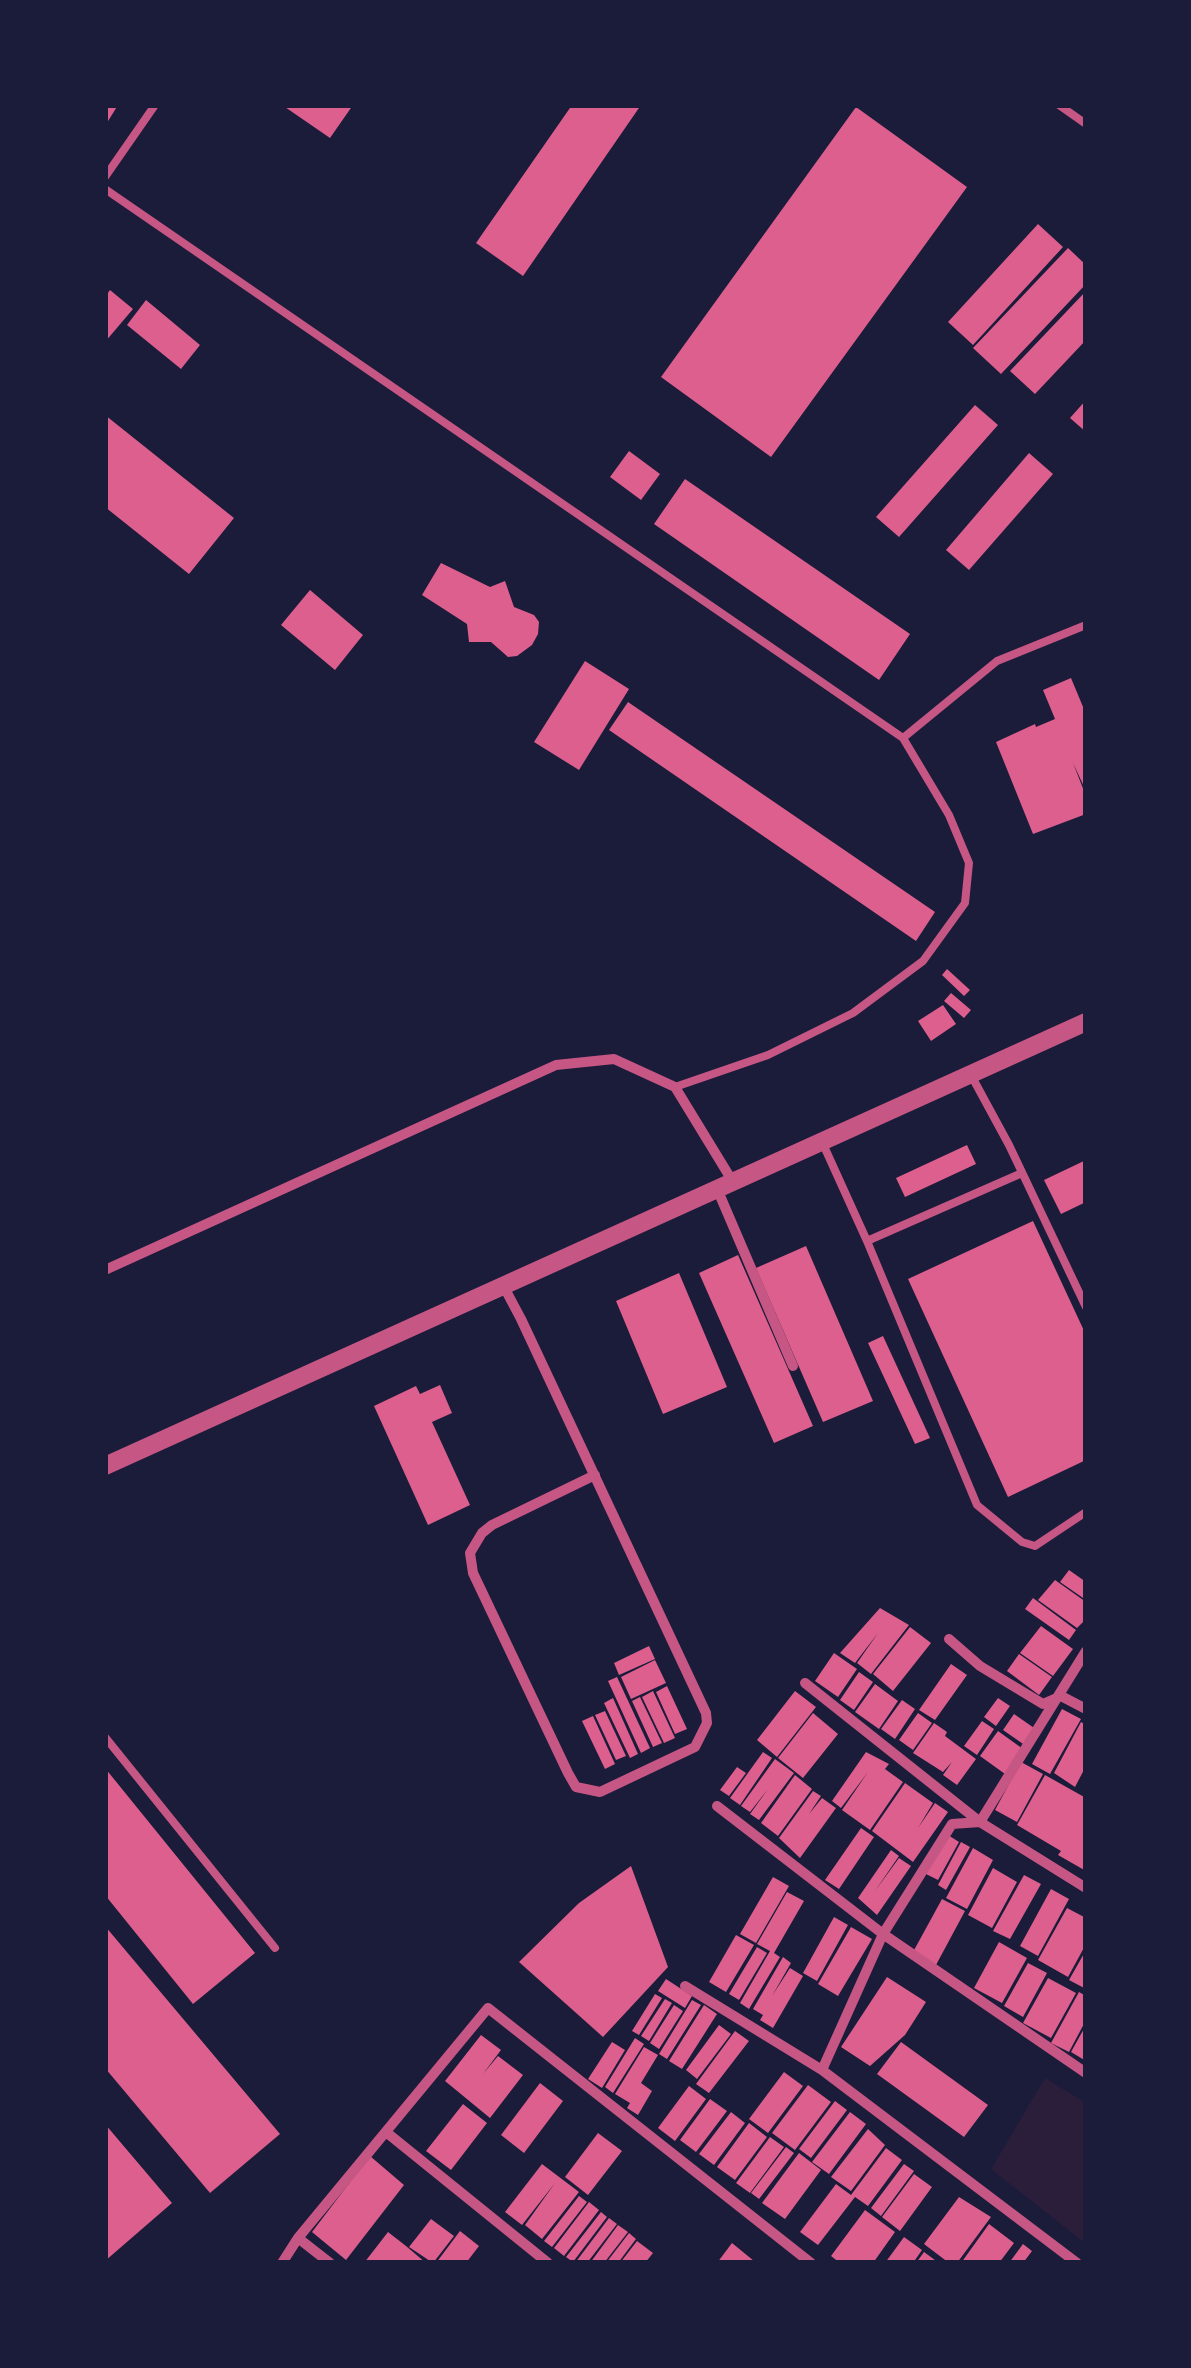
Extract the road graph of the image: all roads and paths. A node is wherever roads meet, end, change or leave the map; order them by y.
1 (155, 105) edge
2 (1059, 105) edge
3 (1086, 124) edge
4 (105, 178) edge
5 (105, 189) edge
6 (1086, 625) edge
7 (903, 738) junction
8 (1086, 1022) edge
9 (970, 1075) junction
10 (675, 1087) junction
11 (822, 1142) junction
12 (1022, 1173) junction
13 (726, 1187) junction
14 (867, 1241) junction
15 (105, 1270) edge
16 (504, 1287) junction
17 (1086, 1307) edge
18 (793, 1366) dead end
19 (105, 1466) edge
20 (594, 1475) junction
21 (1086, 1512) edge
22 (949, 1639) dead end
23 (1086, 1651) edge
24 (804, 1683) dead end
25 (1061, 1696) junction
26 (1086, 1709) edge
27 (105, 1737) edge
28 (717, 1806) dead end
29 (980, 1822) junction
30 (1086, 1888) edge
31 (883, 1934) junction
32 (275, 1948) dead end
33 (684, 1986) dead end
34 (822, 2070) junction
35 (1086, 2073) edge
36 (386, 2132) junction
37 (298, 2238) junction
38 (282, 2263) edge
39 (330, 2263) edge
40 (548, 2263) edge
41 (811, 2263) edge
42 (1077, 2263) edge

1 - 4 lane
2 - 3 lane
5 - 7 lane
6 - 7 lane
7 - 10 lane
8 - 9 street
9 - 11 street
9 - 12 lane
10 - 13 street
10 - 15 street
11 - 13 street
11 - 14 lane
12 - 14 lane
12 - 17 lane
13 - 16 street
13 - 18 street
14 - 21 lane
16 - 19 street
16 - 20 street
20 - 20 street
22 - 25 street
23 - 25 street
24 - 29 street
25 - 26 street
25 - 29 street
27 - 32 lane
28 - 31 street
29 - 30 street
29 - 31 street
31 - 34 street
31 - 35 street
33 - 34 street
34 - 42 street
36 - 37 street
36 - 40 street
36 - 41 street
37 - 38 street
37 - 39 street

